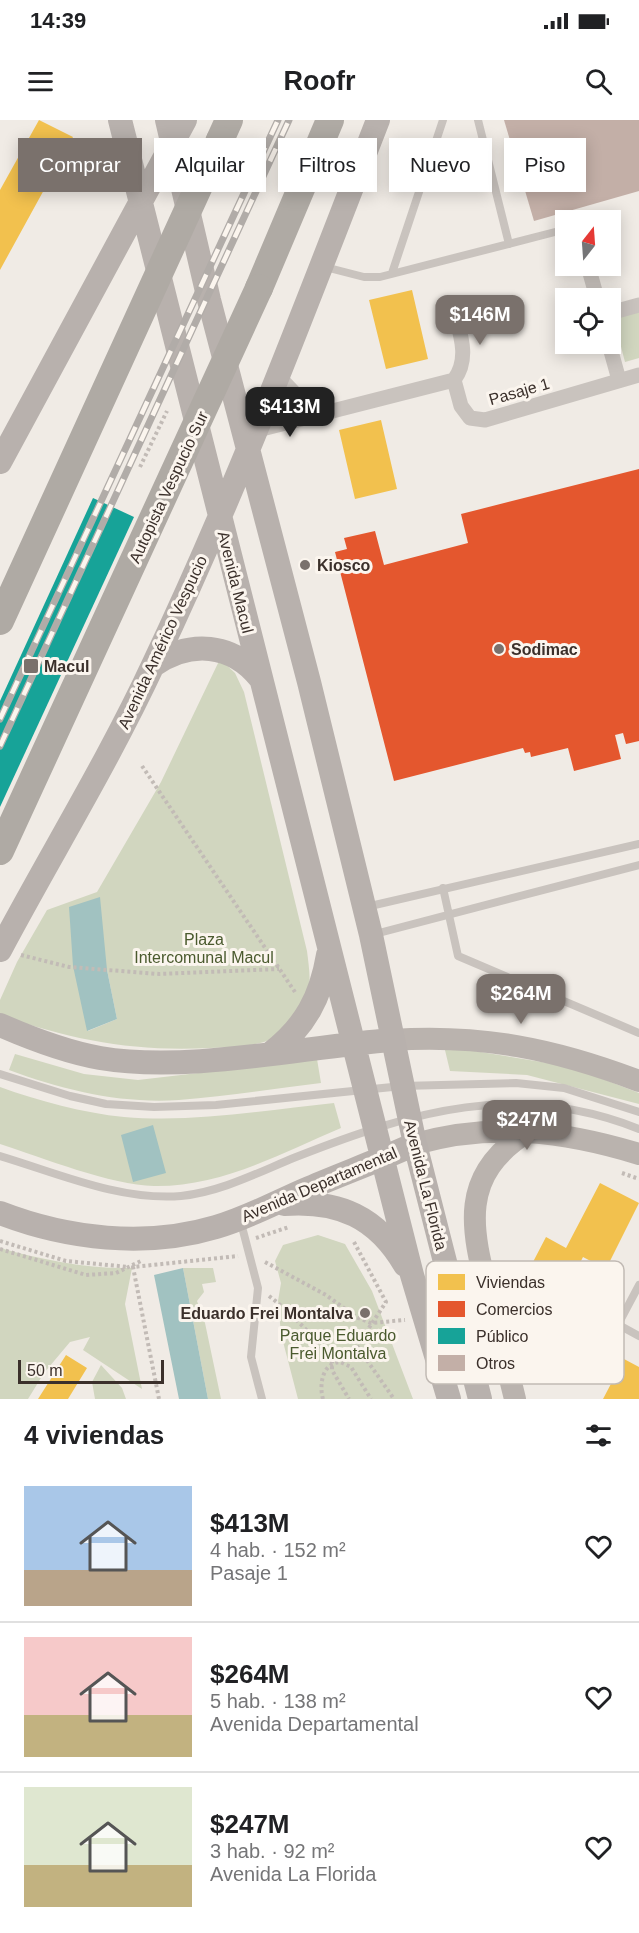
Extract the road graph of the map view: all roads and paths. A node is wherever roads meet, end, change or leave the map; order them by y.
1 (120, 120) edge
2 (167, 120) edge
3 (185, 120) edge
4 (330, 120) edge
5 (378, 120) edge
6 (443, 120) edge
7 (478, 120) edge
8 (225, 130) edge
9 (171, 138) edge
10 (176, 138) edge
11 (154, 181) edge
12 (184, 192) edge
13 (141, 206) junction
14 (555, 232) dead end
15 (509, 244) junction
16 (321, 266) junction
17 (392, 273) junction
18 (453, 305) dead end
19 (639, 305) edge
20 (621, 310) edge
21 (612, 354) edge
22 (639, 375) edge
23 (279, 377) junction
24 (454, 380) junction
25 (619, 380) junction
26 (167, 411) dead end
27 (315, 415) junction
28 (253, 440) junction
29 (0, 462) edge
30 (140, 467) dead end
31 (220, 519) junction
32 (0, 621) edge
33 (153, 664) junction
34 (260, 678) junction
35 (142, 766) dead end
36 (639, 844) edge
37 (0, 851) edge
38 (639, 865) edge
39 (443, 888) junction
40 (364, 907) junction
41 (448, 915) junction
42 (371, 935) junction
43 (329, 947) junction
44 (8, 952) edge
45 (279, 969) junction
46 (306, 1019) junction
47 (0, 1025) edge
48 (639, 1034) edge
49 (392, 1040) junction
50 (354, 1043) junction
51 (271, 1053) junction
52 (0, 1074) edge
53 (638, 1080) edge
54 (402, 1086) junction
55 (364, 1090) junction
56 (639, 1112) edge
57 (409, 1117) junction
58 (374, 1127) junction
59 (639, 1129) edge
60 (529, 1131) junction
61 (415, 1144) junction
62 (639, 1154) edge
63 (0, 1156) edge
64 (382, 1159) junction
65 (267, 1206) junction
66 (0, 1213) edge
67 (240, 1218) junction
68 (0, 1241) edge
69 (251, 1254) junction
70 (445, 1261) edge
71 (480, 1261) edge
72 (133, 1267) junction
73 (412, 1275) junction
74 (639, 1285) edge
75 (258, 1287) junction
76 (624, 1312) edge
77 (424, 1319) junction
78 (426, 1325) edge
79 (624, 1328) edge
80 (639, 1336) edge
81 (332, 1364) junction
82 (444, 1384) edge
83 (476, 1384) edge
84 (511, 1384) edge
85 (159, 1399) edge
86 (262, 1399) edge
87 (323, 1399) edge
88 (349, 1399) edge
89 (371, 1399) edge
90 (449, 1399) edge
91 (480, 1399) edge
92 (515, 1399) edge

1 - 13 main road, Avenida Macul
2 - 9 main road
3 - 10 main road
4 - 37 highway, Autopista Vespucio Sur, bridge
5 - 16 main road, Avenida Américo Vespucio
6 - 17 lane
7 - 15 lane
8 - 32 highway, bridge
11 - 13 main road
12 - 28 main road
13 - 29 main road
13 - 31 main road, Avenida Macul
14 - 15 lane
15 - 17 lane
16 - 17 lane
16 - 23 main road, Avenida Américo Vespucio
18 - 24 street
19 - 20 street
21 - 25 street
22 - 25 street, Pasaje 1
23 - 27 street
23 - 28 main road, Avenida Américo Vespucio
24 - 25 street, Pasaje 1
24 - 27 street
26 - 30 path
27 - 28 street
28 - 31 main road, Avenida Américo Vespucio
28 - 40 main road
31 - 33 main road, Avenida Américo Vespucio
31 - 34 main road, Avenida Macul
33 - 34 main road
33 - 44 main road, Avenida Américo Vespucio
34 - 43 main road, Avenida Macul
35 - 45 path
36 - 39 lane
38 - 41 lane
39 - 40 lane
39 - 41 lane
40 - 42 main road
41 - 42 lane
41 - 48 lane
42 - 49 main road
43 - 46 main road
43 - 50 main road, Avenida Macul
44 - 45 path
45 - 46 path
46 - 51 main road
47 - 51 main road
49 - 50 main road
49 - 53 main road
49 - 54 main road, Avenida La Florida
50 - 51 main road
50 - 55 main road
52 - 55 lane
54 - 55 lane
54 - 56 lane
54 - 57 main road, Avenida La Florida
55 - 58 main road
57 - 58 lane
57 - 59 lane
57 - 61 main road, Avenida La Florida
58 - 63 lane
58 - 64 main road
60 - 61 main road, Avenida Departamental
60 - 62 main road, Avenida Departamental
60 - 71 main road, Avenida La Florida
61 - 64 main road, Avenida Departamental
61 - 70 main road, Avenida La Florida
64 - 65 main road, Avenida Departamental
64 - 73 main road
65 - 67 main road, Avenida Departamental
65 - 73 main road
66 - 67 main road, Avenida Departamental
67 - 69 lane
68 - 72 path
69 - 72 path
69 - 75 lane
69 - 77 path
72 - 85 path
73 - 77 main road
74 - 76 lane
75 - 81 path
75 - 86 lane
77 - 78 main road
79 - 80 lane
81 - 87 path
81 - 88 path
81 - 89 path
82 - 90 main road
83 - 91 main road, Avenida La Florida
84 - 92 main road, Avenida La Florida

